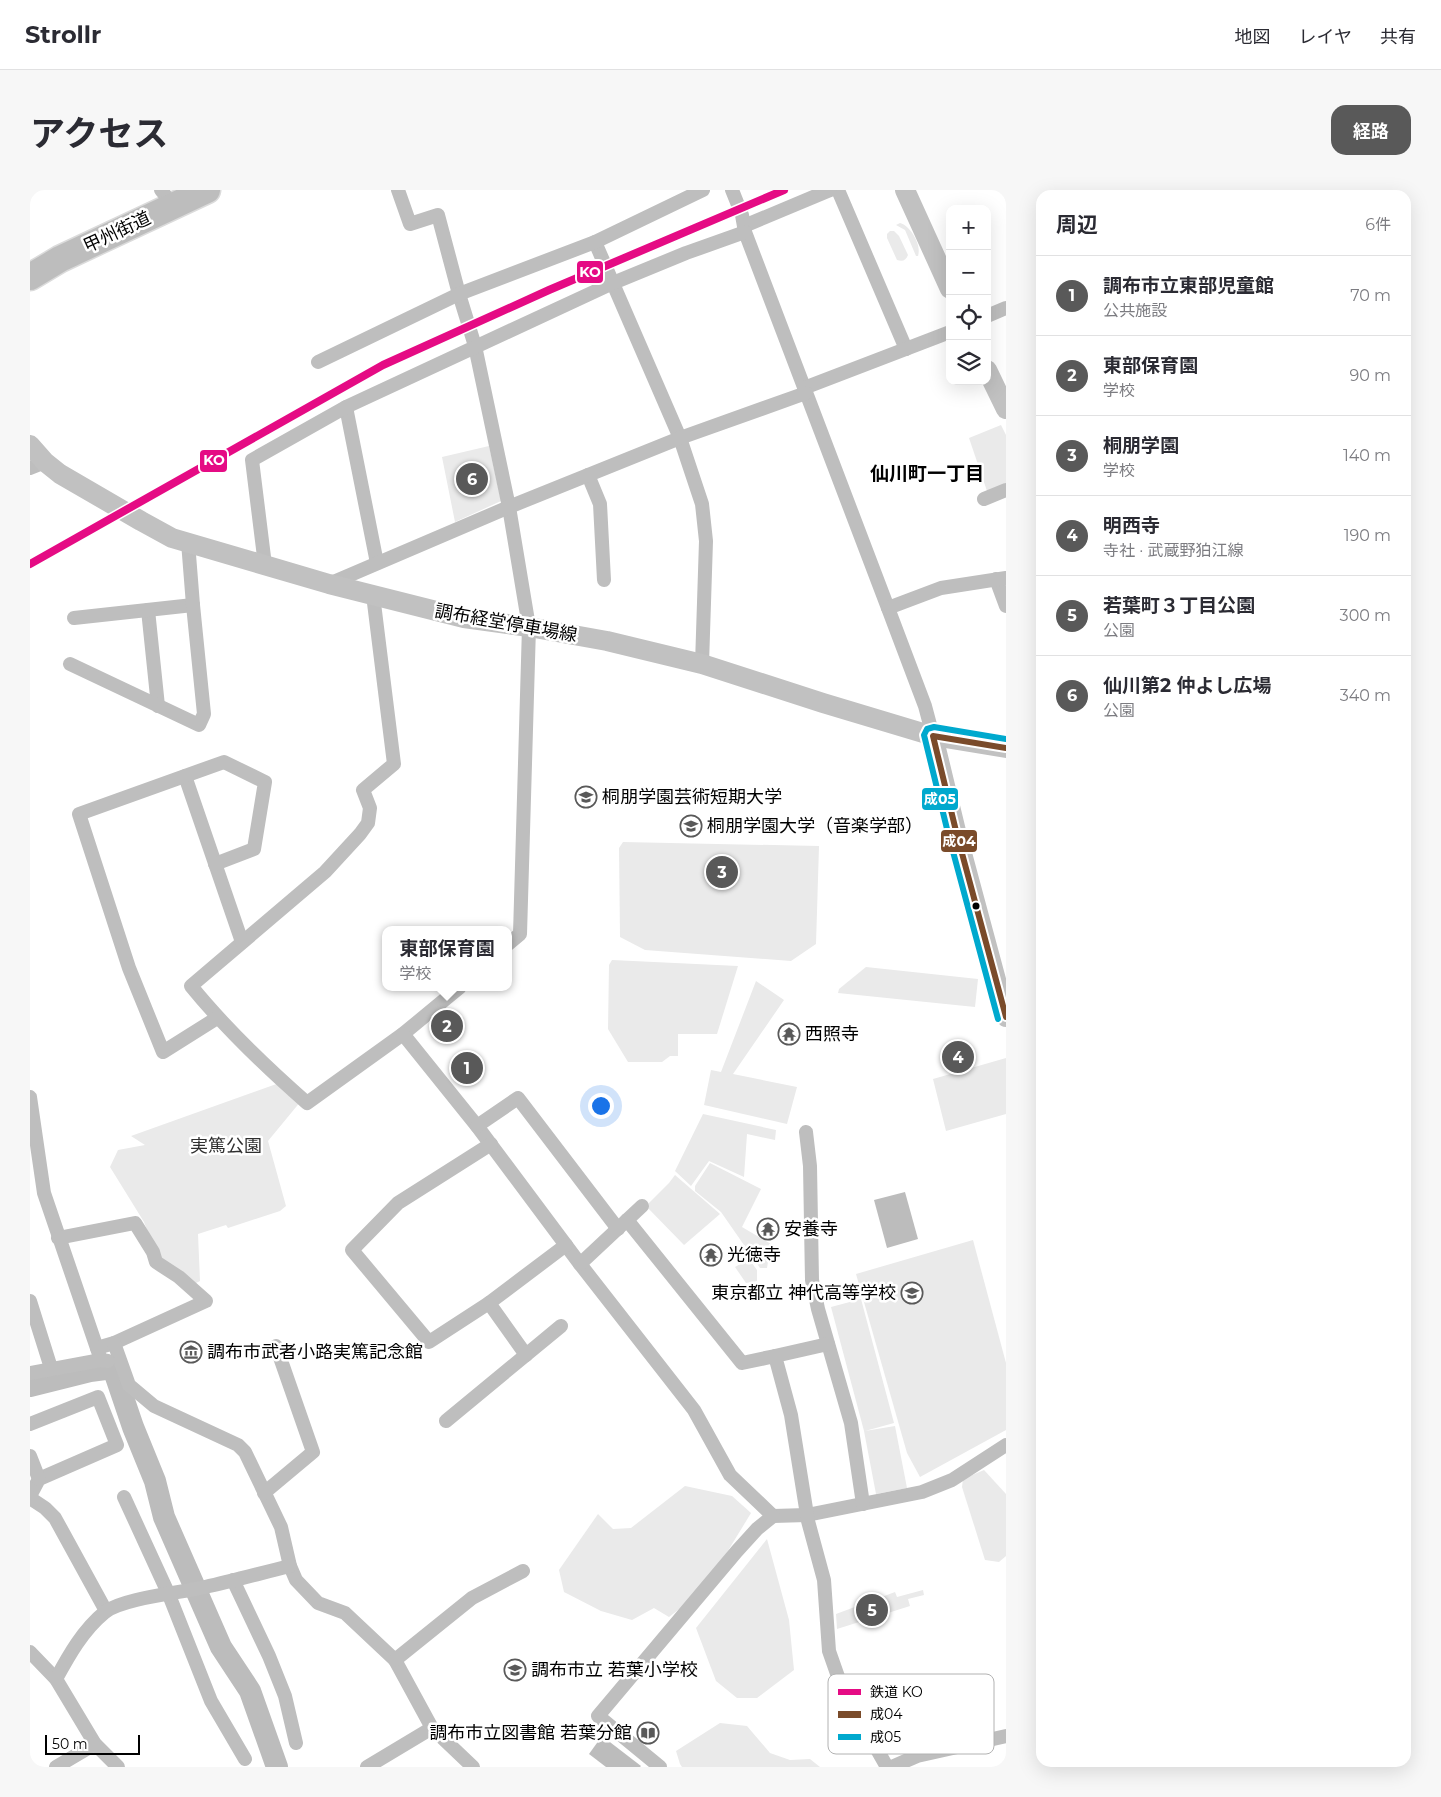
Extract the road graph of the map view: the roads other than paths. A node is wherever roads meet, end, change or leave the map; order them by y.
1 (207, 190) edge
2 (398, 190) edge
3 (703, 190) edge
4 (732, 190) edge
5 (830, 190) edge
6 (838, 190) edge
7 (905, 190) edge
8 (167, 192) edge
9 (744, 224) junction
10 (595, 242) junction
11 (30, 265) edge
12 (30, 278) edge
13 (946, 280) edge
14 (612, 283) junction
15 (461, 299) junction
16 (1006, 308) edge
17 (991, 314) edge
18 (946, 334) edge
19 (473, 340) junction
20 (906, 349) junction
21 (318, 362) dead end
22 (991, 378) edge
23 (805, 391) junction
24 (346, 407) junction
25 (1006, 409) edge
26 (680, 438) junction
27 (30, 445) edge
28 (38, 465) edge
29 (588, 475) junction
30 (1006, 490) edge
31 (984, 500) dead end
32 (509, 507) junction
33 (188, 542) junction
34 (377, 564) junction
35 (265, 565) junction
36 (1001, 579) edge
37 (604, 580) dead end
38 (329, 584) junction
39 (374, 594) junction
40 (193, 605) junction
41 (1006, 606) edge
42 (888, 608) junction
43 (148, 610) junction
44 (74, 618) dead end
45 (529, 627) junction
46 (70, 664) dead end
47 (702, 664) junction
48 (158, 706) junction
49 (933, 736) junction
50 (1006, 748) edge
51 (185, 776) junction
52 (215, 864) junction
53 (512, 941) edge
54 (242, 942) junction
55 (455, 991) edge
56 (1006, 1017) edge
57 (218, 1018) junction
58 (403, 1034) junction
59 (30, 1097) edge
60 (477, 1126) junction
61 (806, 1132) dead end
62 (491, 1144) junction
63 (44, 1193) junction
64 (30, 1195) edge
65 (642, 1206) dead end
66 (622, 1224) junction
67 (58, 1238) junction
68 (566, 1245) junction
69 (580, 1264) junction
70 (30, 1300) edge
71 (489, 1303) junction
72 (561, 1326) dead end
73 (114, 1342) junction
74 (828, 1344) junction
75 (276, 1346) dead end
76 (99, 1354) junction
77 (526, 1355) junction
78 (775, 1356) junction
79 (121, 1362) junction
80 (51, 1368) junction
81 (30, 1374) edge
82 (446, 1421) dead end
83 (30, 1424) edge
84 (1006, 1445) edge
85 (30, 1456) edge
86 (39, 1479) junction
87 (264, 1492) junction
88 (30, 1497) edge
89 (124, 1497) dead end
90 (863, 1504) junction
91 (808, 1515) junction
92 (773, 1516) junction
93 (290, 1566) junction
94 (523, 1571) dead end
95 (233, 1580) junction
96 (169, 1595) junction
97 (106, 1611) junction
98 (32, 1656) edge
99 (394, 1660) junction
100 (837, 1674) edge
101 (56, 1679) junction
102 (432, 1728) junction
103 (296, 1742) dead end
104 (95, 1744) junction
105 (880, 1754) edge
106 (944, 1754) edge
107 (245, 1759) dead end
108 (920, 1761) edge
109 (56, 1767) edge
110 (118, 1767) edge
111 (367, 1767) edge
112 (473, 1767) edge
113 (660, 1767) edge
114 (887, 1767) edge
115 (892, 1767) edge

1 - 12 highway, 甲州街道
2 - 15 street
3 - 10 street
4 - 9 street
5 - 9 street
6 - 20 street
7 - 13 main road
8 - 11 highway, 甲州街道
9 - 14 street
9 - 23 street
10 - 14 street
10 - 15 street
14 - 19 street
14 - 26 street
15 - 19 street
15 - 21 street
16 - 17 street
18 - 20 street
19 - 24 street
19 - 32 street
20 - 23 street
22 - 25 main road
23 - 26 street
23 - 42 street
24 - 34 street
24 - 35 street
26 - 29 street
26 - 47 street
27 - 28 main road, 調布経堂停車場線
28 - 33 main road, 調布経堂停車場線
29 - 32 street
29 - 37 street
30 - 31 street
32 - 34 street
32 - 45 street
33 - 35 main road, 調布経堂停車場線
33 - 40 street
34 - 38 street
35 - 38 main road, 調布経堂停車場線
36 - 41 street
36 - 42 street
38 - 39 main road, 調布経堂停車場線
39 - 45 main road, 調布経堂停車場線
39 - 54 street
40 - 43 street
40 - 48 street
42 - 49 street
43 - 44 street
43 - 48 street
45 - 47 main road, 調布経堂停車場線
45 - 53 street
46 - 48 street
47 - 49 main road, 調布経堂停車場線
49 - 50 main road, 調布経堂停車場線
49 - 56 main road
51 - 52 street
51 - 52 street
51 - 57 street
52 - 54 street
54 - 57 street
55 - 58 street
57 - 58 street
58 - 60 street
59 - 63 street
60 - 62 street
60 - 66 street
61 - 74 street
62 - 68 street
62 - 71 street
63 - 64 street
63 - 67 street
65 - 66 street
66 - 69 street
66 - 78 street
67 - 73 street
67 - 76 street
68 - 69 street
68 - 71 street
69 - 92 street
70 - 80 street
71 - 77 street
72 - 77 street
73 - 76 street
73 - 79 street
74 - 78 street
74 - 90 street
75 - 87 street
76 - 79 street
76 - 80 street
77 - 82 street
78 - 91 street
79 - 87 street
80 - 81 street
83 - 86 street
84 - 90 street
85 - 86 street
86 - 88 street
87 - 93 street
88 - 97 street
89 - 96 street
90 - 91 street
91 - 92 street
91 - 100 street
92 - 113 street
93 - 95 street
93 - 99 street
94 - 99 street
95 - 96 street
95 - 103 street
96 - 97 street
96 - 107 street
97 - 101 street
98 - 101 street
99 - 102 street
101 - 104 street
102 - 111 street
102 - 112 street
104 - 109 street
104 - 110 street
105 - 114 street
106 - 108 street
108 - 115 street

